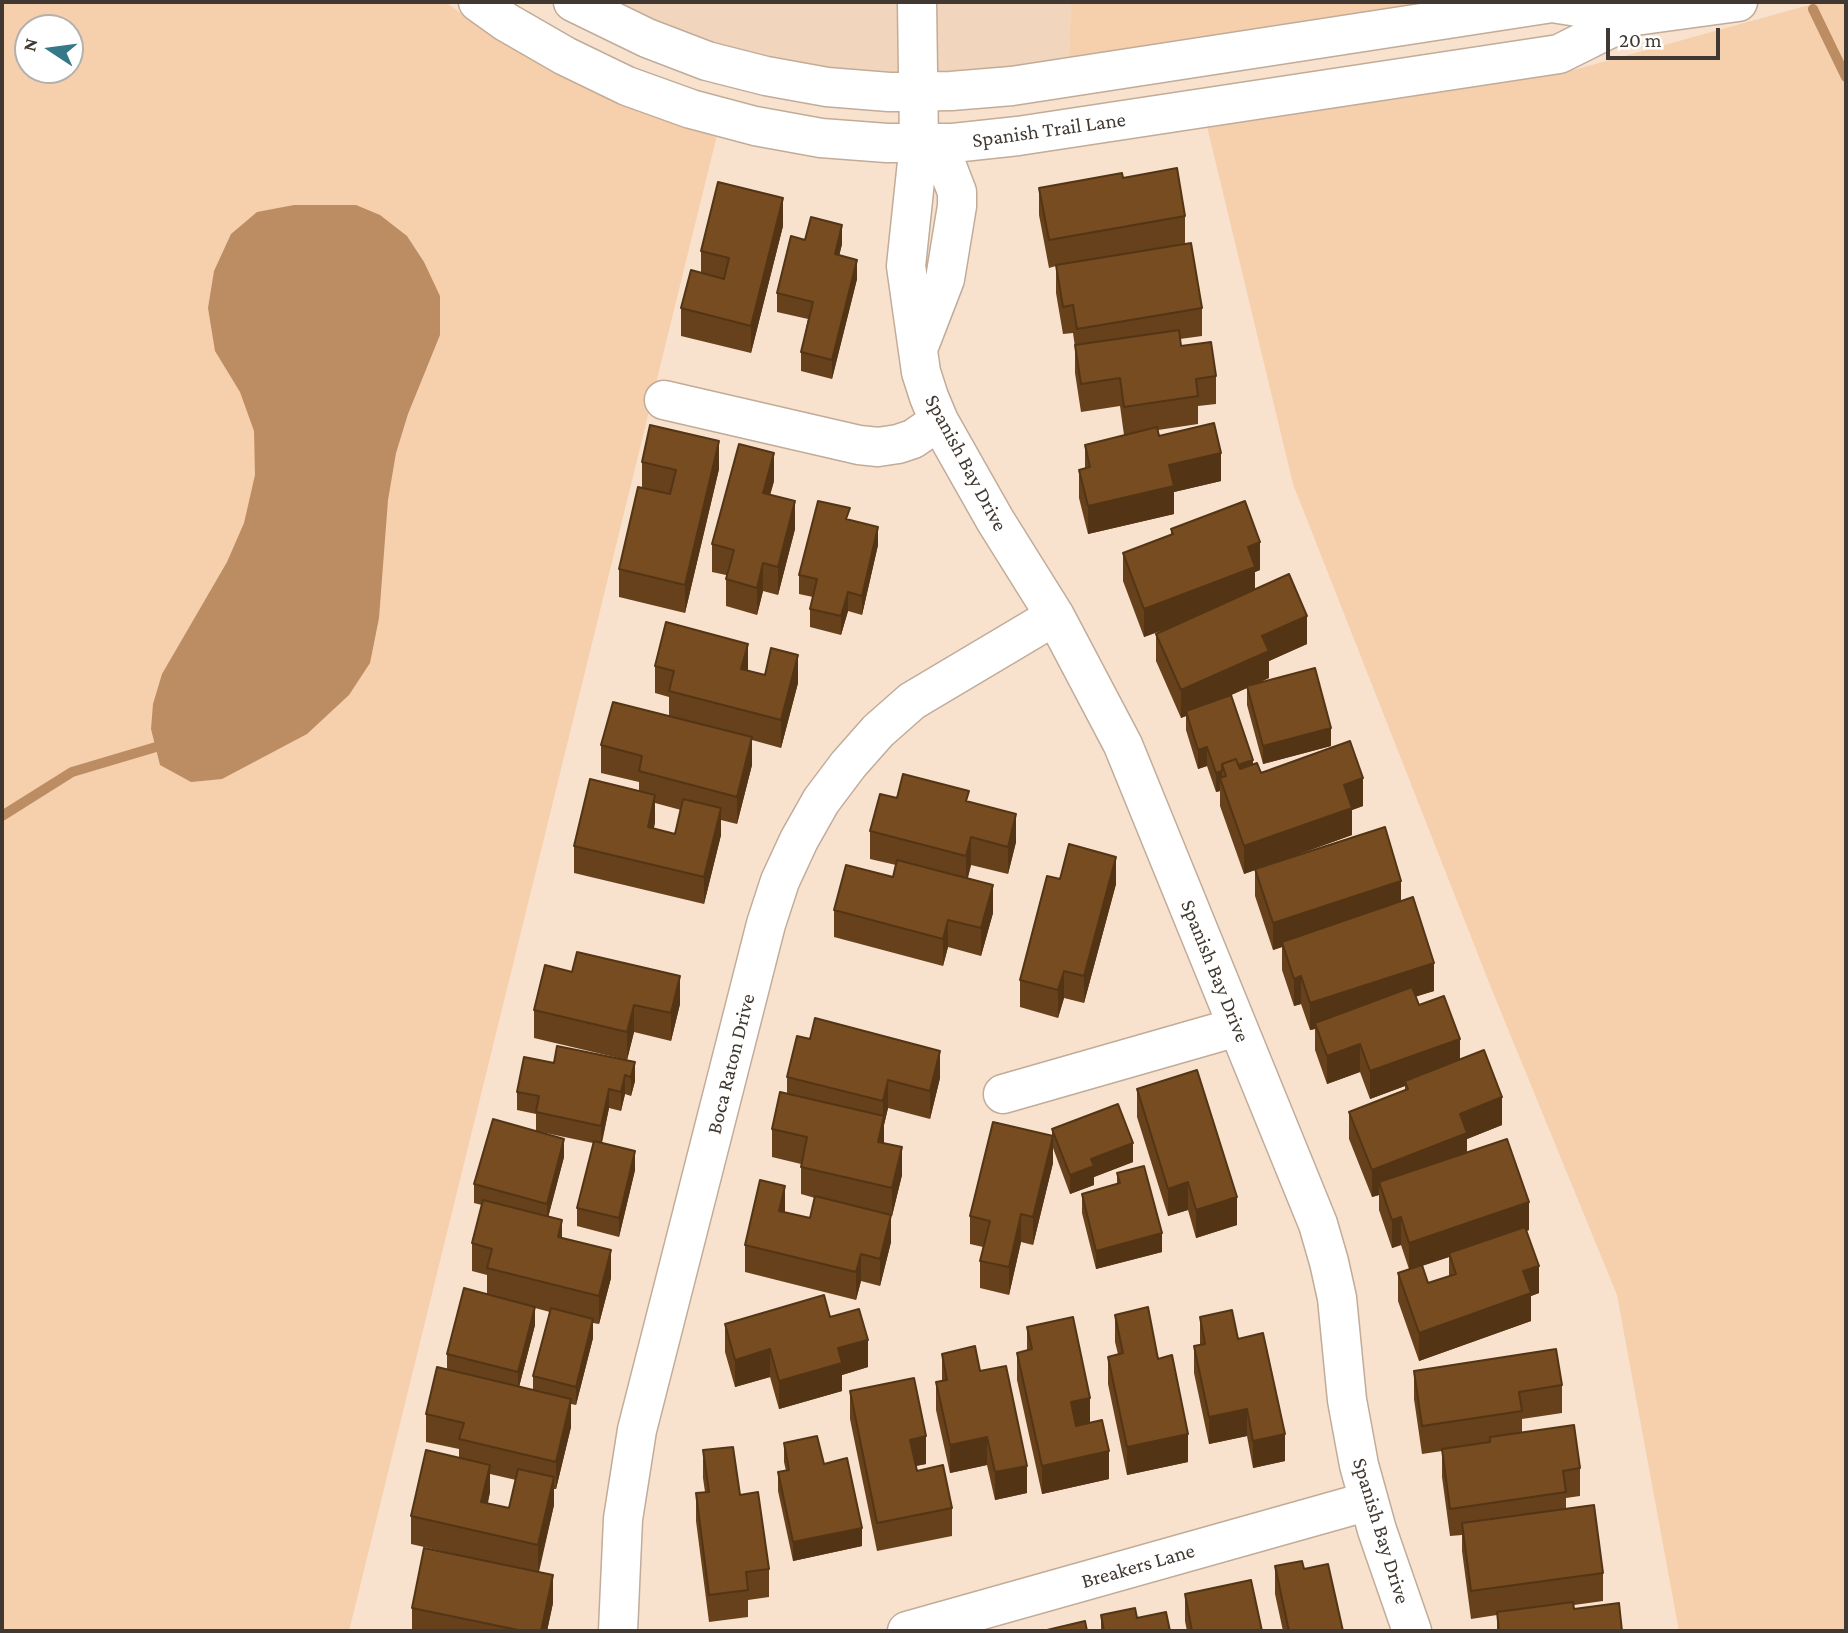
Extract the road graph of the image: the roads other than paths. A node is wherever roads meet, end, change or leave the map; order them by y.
1 (478, 2) edge
2 (573, 2) edge
3 (917, 2) edge
4 (1738, 2) edge
5 (1635, 16) junction
6 (918, 92) junction
7 (919, 143) junction
8 (664, 400) dead end
9 (939, 421) junction
10 (1055, 617) junction
11 (1237, 1027) junction
12 (1003, 1094) dead end
13 (1369, 1501) junction
14 (618, 1631) edge
15 (907, 1631) edge
16 (1412, 1631) edge

1 - 7 street, Spanish Trail Lane
2 - 6 street, Spanish Trail Lane
3 - 6 street
4 - 5 street, Spanish Trail Lane
5 - 6 street, Spanish Trail Lane
5 - 7 street, Spanish Trail Lane
6 - 7 street
7 - 9 street, Spanish Bay Drive
8 - 9 street
9 - 10 street, Spanish Bay Drive
10 - 11 street, Spanish Bay Drive
10 - 14 street, Boca Raton Drive
11 - 12 street
11 - 13 street, Spanish Bay Drive
13 - 15 street, Breakers Lane
13 - 16 street, Spanish Bay Drive

